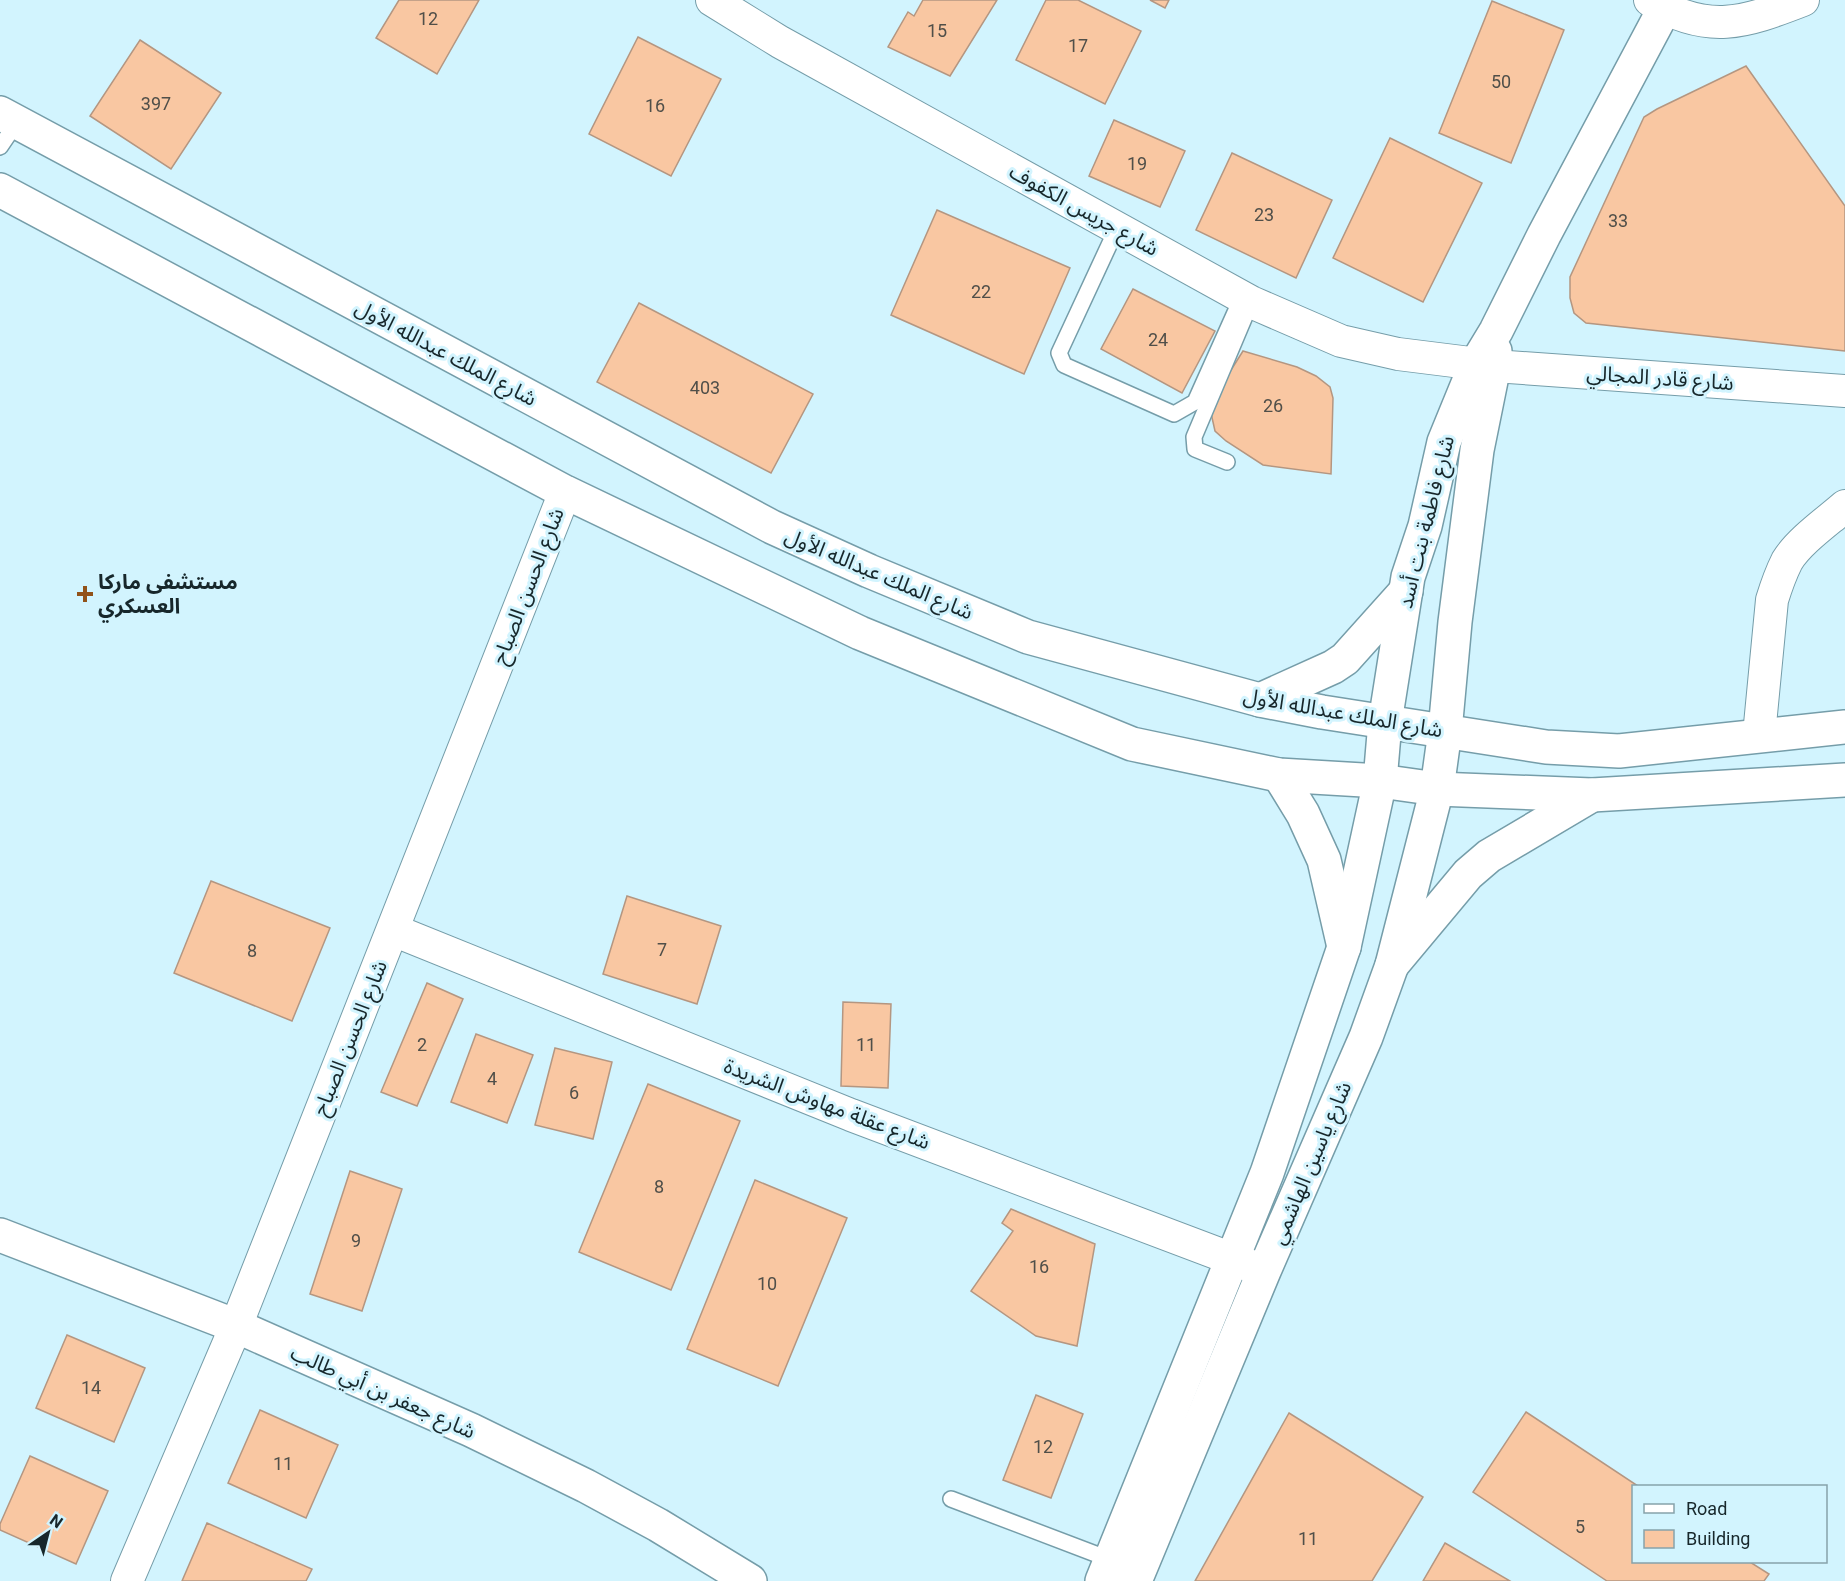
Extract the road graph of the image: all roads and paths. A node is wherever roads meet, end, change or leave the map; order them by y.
1 (712, 0) edge
2 (1803, 0) edge
3 (1661, 3) edge
4 (6, 127) edge
5 (0, 189) edge
6 (1117, 228) junction
7 (1246, 300) junction
8 (1485, 365) junction
9 (1845, 392) edge
10 (1227, 462) dead end
11 (565, 492) junction
12 (1845, 506) edge
13 (1406, 591) junction
14 (1260, 700) junction
15 (1385, 722) junction
16 (1845, 727) edge
17 (1445, 731) junction
18 (1759, 735) junction
19 (1280, 775) junction
20 (1845, 780) edge
21 (1380, 782) junction
22 (1437, 789) junction
23 (1592, 795) junction
24 (393, 930) junction
25 (1344, 946) junction
26 (1392, 965) junction
27 (0, 1235) edge
28 (1233, 1258) junction
29 (1264, 1271) junction
30 (236, 1326) junction
31 (951, 1499) dead end
32 (1122, 1573) edge
33 (127, 1581) edge
34 (750, 1581) edge

1 - 6 street, شارع جريس الكفوف
2 - 3 street
3 - 8 main road, شارع فاطمة بنت أسد
4 - 14 main road, شارع الملك عبدالله الأول
5 - 11 main road
6 - 7 street, شارع جريس الكفوف
6 - 7 lane
7 - 8 street, شارع جريس الكفوف
7 - 10 lane
8 - 9 street, شارع قادر المجالي
8 - 13 main road, شارع فاطمة بنت أسد
8 - 17 main road, شارع فاطمة بنت أسد
11 - 19 main road
11 - 24 street, شارع الحسن الصباح
12 - 18 street
13 - 14 main road
13 - 15 main road, شارع فاطمة بنت أسد
14 - 15 main road, شارع الملك عبدالله الأول
15 - 17 main road, شارع الملك عبدالله الأول
15 - 21 main road, شارع ياسين الهاشمي
16 - 18 main road, شارع الملك عبدالله الأول
17 - 18 main road, شارع الملك عبدالله الأول
17 - 22 main road, شارع ياسين الهاشمي
19 - 21 main road
19 - 25 main road
20 - 23 main road
21 - 22 main road
21 - 25 main road, شارع ياسين الهاشمي
22 - 23 main road
22 - 26 main road, شارع ياسين الهاشمي
23 - 26 main road
24 - 28 street, شارع عقلة مهاوش الشريدة
24 - 30 street, شارع الحسن الصباح
25 - 28 main road, شارع ياسين الهاشمي
26 - 29 main road, شارع ياسين الهاشمي
27 - 30 main road, شارع جعفر بن أبي طالب
28 - 29 street, شارع عقلة مهاوش الشريدة
28 - 32 main road, شارع ياسين الهاشمي
29 - 32 main road, شارع ياسين الهاشمي
30 - 33 street, شارع الحسن الصباح
30 - 34 main road, شارع جعفر بن أبي طالب
31 - 32 lane

